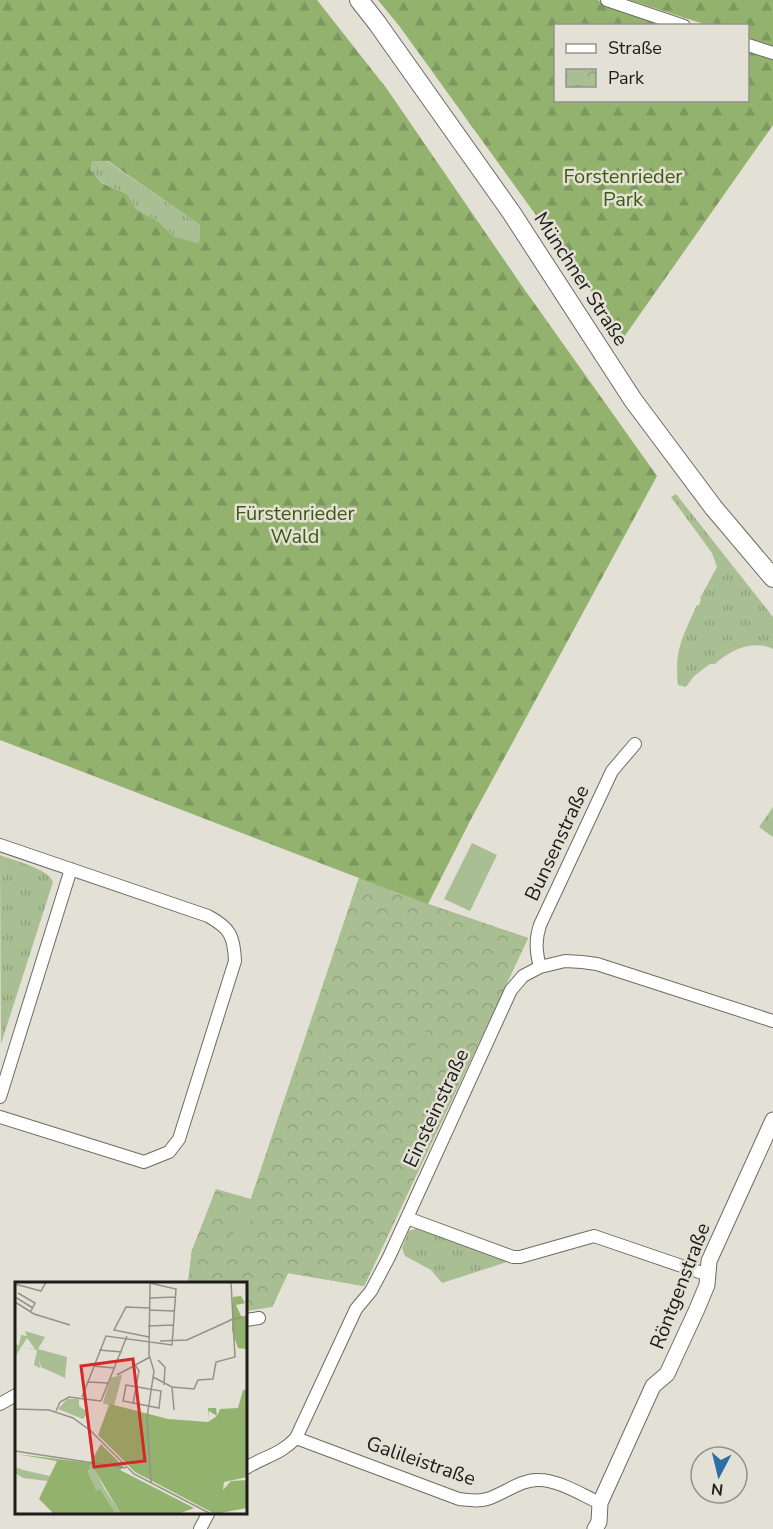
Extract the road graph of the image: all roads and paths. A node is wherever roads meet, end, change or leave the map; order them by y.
1 (358, 0) edge
2 (607, 0) edge
3 (678, 24) edge
4 (749, 46) edge
5 (773, 53) edge
6 (773, 578) edge
7 (635, 744) dead end
8 (0, 845) edge
9 (71, 869) junction
10 (540, 967) junction
11 (773, 1021) edge
12 (0, 1097) edge
13 (0, 1117) edge
14 (773, 1120) edge
15 (407, 1218) junction
16 (708, 1275) junction
17 (259, 1318) dead end
18 (248, 1320) edge
19 (15, 1396) edge
20 (0, 1404) edge
21 (296, 1438) junction
22 (248, 1467) edge
23 (600, 1503) junction
24 (208, 1514) edge
25 (200, 1529) edge
26 (595, 1529) edge

1 - 6 main road, Münchner Straße
2 - 3 street
4 - 5 street
7 - 10 street, Bunsenstraße
8 - 9 street
9 - 12 street
9 - 13 street
10 - 11 street, Einsteinstraße
10 - 15 street, Einsteinstraße
14 - 16 street, Röntgenstraße
15 - 16 street
15 - 21 street, Einsteinstraße
16 - 23 street, Röntgenstraße
17 - 18 street
19 - 20 street
21 - 22 street, Einsteinstraße
21 - 23 street, Galileistraße
23 - 26 street, Röntgenstraße
24 - 25 street

